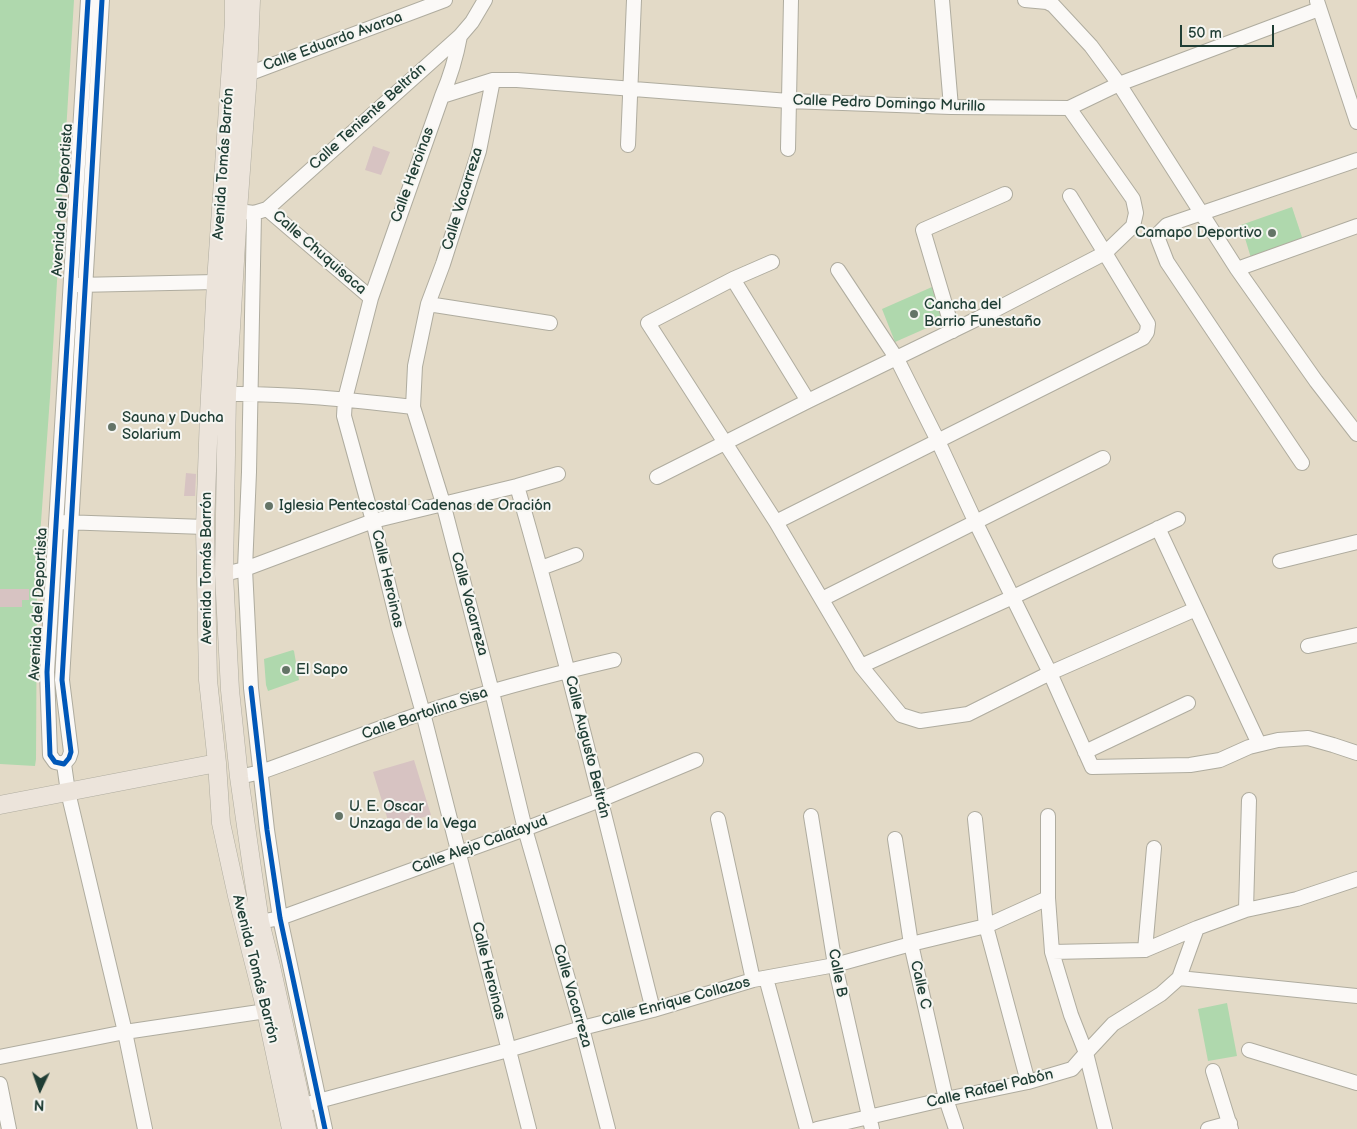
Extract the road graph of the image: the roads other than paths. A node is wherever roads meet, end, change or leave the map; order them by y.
1 (88, 0) edge
2 (102, 0) edge
3 (234, 0) edge
4 (251, 0) edge
5 (445, 0) edge
6 (484, 0) edge
7 (634, 0) edge
8 (791, 0) edge
9 (942, 0) edge
10 (1025, 0) edge
11 (1318, 4) edge
12 (460, 36) junction
13 (248, 74) junction
14 (493, 80) junction
15 (1119, 84) junction
16 (630, 89) junction
17 (442, 96) junction
18 (789, 101) junction
19 (951, 107) junction
20 (1069, 108) junction
21 (1357, 122) edge
22 (628, 145) dead end
23 (788, 149) dead end
24 (1357, 160) edge
25 (1005, 194) dead end
26 (1070, 196) dead end
27 (253, 211) junction
28 (1201, 212) junction
29 (1357, 226) edge
30 (1105, 253) junction
31 (772, 262) dead end
32 (1237, 269) junction
33 (838, 270) dead end
34 (733, 279) junction
35 (216, 282) junction
36 (86, 284) junction
37 (234, 284) junction
38 (70, 286) junction
39 (371, 298) junction
40 (428, 304) junction
41 (550, 323) dead end
42 (953, 331) junction
43 (896, 359) junction
44 (227, 394) junction
45 (250, 394) junction
46 (345, 399) junction
47 (808, 401) junction
48 (413, 407) junction
49 (1357, 434) edge
50 (938, 441) junction
51 (724, 442) junction
52 (1103, 458) dead end
53 (1302, 463) dead end
54 (558, 474) dead end
55 (657, 477) dead end
56 (517, 486) junction
57 (443, 503) junction
58 (1178, 519) dead end
59 (373, 521) junction
60 (975, 521) junction
61 (56, 522) junction
62 (70, 522) junction
63 (776, 522) junction
64 (205, 527) junction
65 (1158, 528) junction
66 (1357, 542) edge
67 (576, 555) dead end
68 (1280, 561) dead end
69 (541, 568) junction
70 (245, 569) junction
71 (224, 574) junction
72 (1013, 597) junction
73 (822, 599) junction
74 (1196, 609) junction
75 (1357, 635) edge
76 (1308, 646) dead end
77 (614, 660) dead end
78 (861, 666) junction
79 (567, 671) junction
80 (1050, 673) junction
81 (492, 692) junction
82 (1188, 703) dead end
83 (423, 713) junction
84 (1259, 744) junction
85 (1085, 752) junction
86 (1357, 753) edge
87 (696, 760) dead end
88 (217, 763) junction
89 (64, 764) junction
90 (261, 772) junction
91 (239, 777) junction
92 (68, 792) junction
93 (600, 800) junction
94 (1249, 800) dead end
95 (0, 804) edge
96 (811, 816) dead end
97 (1048, 816) dead end
98 (718, 819) dead end
99 (975, 819) dead end
100 (525, 829) junction
101 (895, 839) dead end
102 (1154, 848) dead end
103 (458, 853) junction
104 (1357, 880) edge
105 (1048, 898) junction
106 (1246, 910) junction
107 (280, 918) junction
108 (260, 922) junction
109 (986, 926) junction
110 (1197, 928) junction
111 (911, 944) junction
112 (1145, 950) junction
113 (1052, 952) junction
114 (835, 965) junction
115 (1179, 978) junction
116 (760, 979) junction
117 (1357, 996) edge
118 (653, 1010) junction
119 (266, 1011) junction
120 (582, 1028) junction
121 (125, 1032) junction
122 (508, 1050) junction
123 (1249, 1050) dead end
124 (1086, 1052) junction
125 (0, 1058) edge
126 (1213, 1070) dead end
127 (1028, 1082) junction
128 (1357, 1083) edge
129 (0, 1084) edge
130 (946, 1099) junction
131 (310, 1103) junction
132 (870, 1123) edge
133 (1230, 1126) edge
134 (9, 1129) edge
135 (145, 1129) edge
136 (291, 1129) edge
137 (307, 1129) edge
138 (325, 1129) edge
139 (529, 1129) edge
140 (608, 1129) edge
141 (807, 1129) edge
142 (818, 1129) edge
143 (956, 1129) edge
144 (1105, 1129) edge
145 (1208, 1129) edge

1 - 38 street, Avenida del Deportista
2 - 36 street, Avenida del Deportista
3 - 35 main road, Avenida Tomás Barrón
4 - 13 main road, Avenida Tomás Barrón
5 - 13 street, Calle Eduardo Avaroa
6 - 12 street, Calle Teniente Beltrán
7 - 16 street
8 - 18 street
9 - 19 street
10 - 15 street
11 - 15 street, Calle Pedro Domingo Murillo
11 - 21 street
12 - 17 street, Calle Heroinas
12 - 27 street, Calle Teniente Beltrán
13 - 27 main road, Avenida Tomás Barrón
14 - 16 street, Calle Pedro Domingo Murillo
14 - 17 street, Calle Pedro Domingo Murillo
14 - 40 street, Calle Vacarreza
15 - 20 street, Calle Pedro Domingo Murillo
15 - 28 street
16 - 18 street, Calle Pedro Domingo Murillo
16 - 22 street
17 - 39 street, Calle Heroinas
18 - 19 street, Calle Pedro Domingo Murillo
18 - 23 street
19 - 20 street, Calle Pedro Domingo Murillo
20 - 30 street
24 - 28 street
25 - 42 street
26 - 30 street
27 - 37 main road, Avenida Tomás Barrón
27 - 39 street, Calle Chuquisaca
27 - 45 street
28 - 32 street
28 - 53 street
29 - 32 street
30 - 42 street
30 - 50 street
31 - 34 street
32 - 49 street
33 - 43 street
34 - 47 street
34 - 51 street
35 - 36 street
35 - 37 street
35 - 64 main road, Avenida Tomás Barrón
36 - 38 street
36 - 62 street, Avenida del Deportista
37 - 44 main road, Avenida Tomás Barrón
38 - 61 street, Avenida del Deportista
39 - 46 street, Calle Heroinas
40 - 41 street
40 - 48 street, Calle Vacarreza
42 - 43 street
43 - 47 street
43 - 50 street
44 - 45 street
44 - 71 main road, Avenida Tomás Barrón
45 - 46 street
45 - 70 street
46 - 48 street
46 - 59 street, Calle Heroinas
47 - 51 street
48 - 57 street, Calle Vacarreza
50 - 60 street
50 - 63 street
51 - 55 street
51 - 63 street
52 - 60 street
54 - 56 street
56 - 57 street
56 - 69 street, Calle Augusto Beltrán
57 - 59 street
57 - 81 street, Calle Vacarreza
58 - 65 street
59 - 70 street
59 - 83 street, Calle Heroinas
60 - 72 street
60 - 73 street
61 - 62 street
61 - 89 street, Avenida del Deportista
62 - 64 street
62 - 89 street, Avenida del Deportista
63 - 73 street
64 - 88 main road, Avenida Tomás Barrón
65 - 72 street
65 - 74 street
66 - 68 street
67 - 69 street
69 - 79 street, Calle Augusto Beltrán
70 - 71 street
70 - 90 street
71 - 91 main road, Avenida Tomás Barrón
72 - 78 street
72 - 80 street
73 - 78 street
74 - 80 street
74 - 84 street
75 - 76 street
77 - 79 street, Calle Bartolina Sisa
78 - 80 street
79 - 81 street, Calle Bartolina Sisa
79 - 93 street, Calle Augusto Beltrán
80 - 85 street
81 - 83 street, Calle Bartolina Sisa
81 - 100 street, Calle Vacarreza
82 - 85 street
83 - 90 street, Calle Bartolina Sisa
83 - 103 street, Calle Heroinas
84 - 85 street
84 - 86 street
87 - 93 street, Calle Alejo Calatayud
88 - 92 main road
88 - 119 main road, Avenida Tomás Barrón
89 - 92 street
90 - 91 street, Calle Bartolina Sisa
90 - 107 street
91 - 108 main road, Avenida Tomás Barrón
92 - 95 main road
92 - 121 street
93 - 100 street, Calle Alejo Calatayud
93 - 118 street, Calle Augusto Beltrán
94 - 106 street
96 - 114 street, Calle B
97 - 105 street
98 - 116 street
99 - 109 street
100 - 103 street, Calle Alejo Calatayud
100 - 120 street, Calle Vacarreza
101 - 111 street, Calle C
102 - 112 street
103 - 107 street, Calle Alejo Calatayud
103 - 122 street, Calle Heroinas
104 - 106 street
105 - 109 street, Calle Enrique Collazos
105 - 113 street
106 - 110 street
107 - 108 street, Calle Alejo Calatayud
107 - 131 street
108 - 131 main road, Avenida Tomás Barrón
109 - 111 street, Calle Enrique Collazos
109 - 127 street
110 - 112 street
110 - 115 street, Calle Rafael Pabón
111 - 114 street, Calle Enrique Collazos
111 - 130 street, Calle C
112 - 113 street
113 - 124 street
114 - 116 street, Calle Enrique Collazos
114 - 132 street, Calle B
115 - 117 street
115 - 124 street, Calle Rafael Pabón
116 - 118 street, Calle Enrique Collazos
116 - 141 street
118 - 120 street, Calle Enrique Collazos
119 - 121 street
119 - 136 main road, Avenida Tomás Barrón
120 - 122 street, Calle Enrique Collazos
120 - 140 street, Calle Vacarreza
121 - 125 street
121 - 135 street
122 - 131 street, Calle Enrique Collazos
122 - 139 street, Calle Heroinas
123 - 128 street
124 - 127 street, Calle Rafael Pabón
124 - 144 street
126 - 133 street
127 - 130 street, Calle Rafael Pabón
129 - 134 street
130 - 132 street, Calle Rafael Pabón
130 - 143 street, Calle C
131 - 137 main road, Avenida Tomás Barrón
131 - 138 street
132 - 142 street, Calle Rafael Pabón
133 - 145 street

